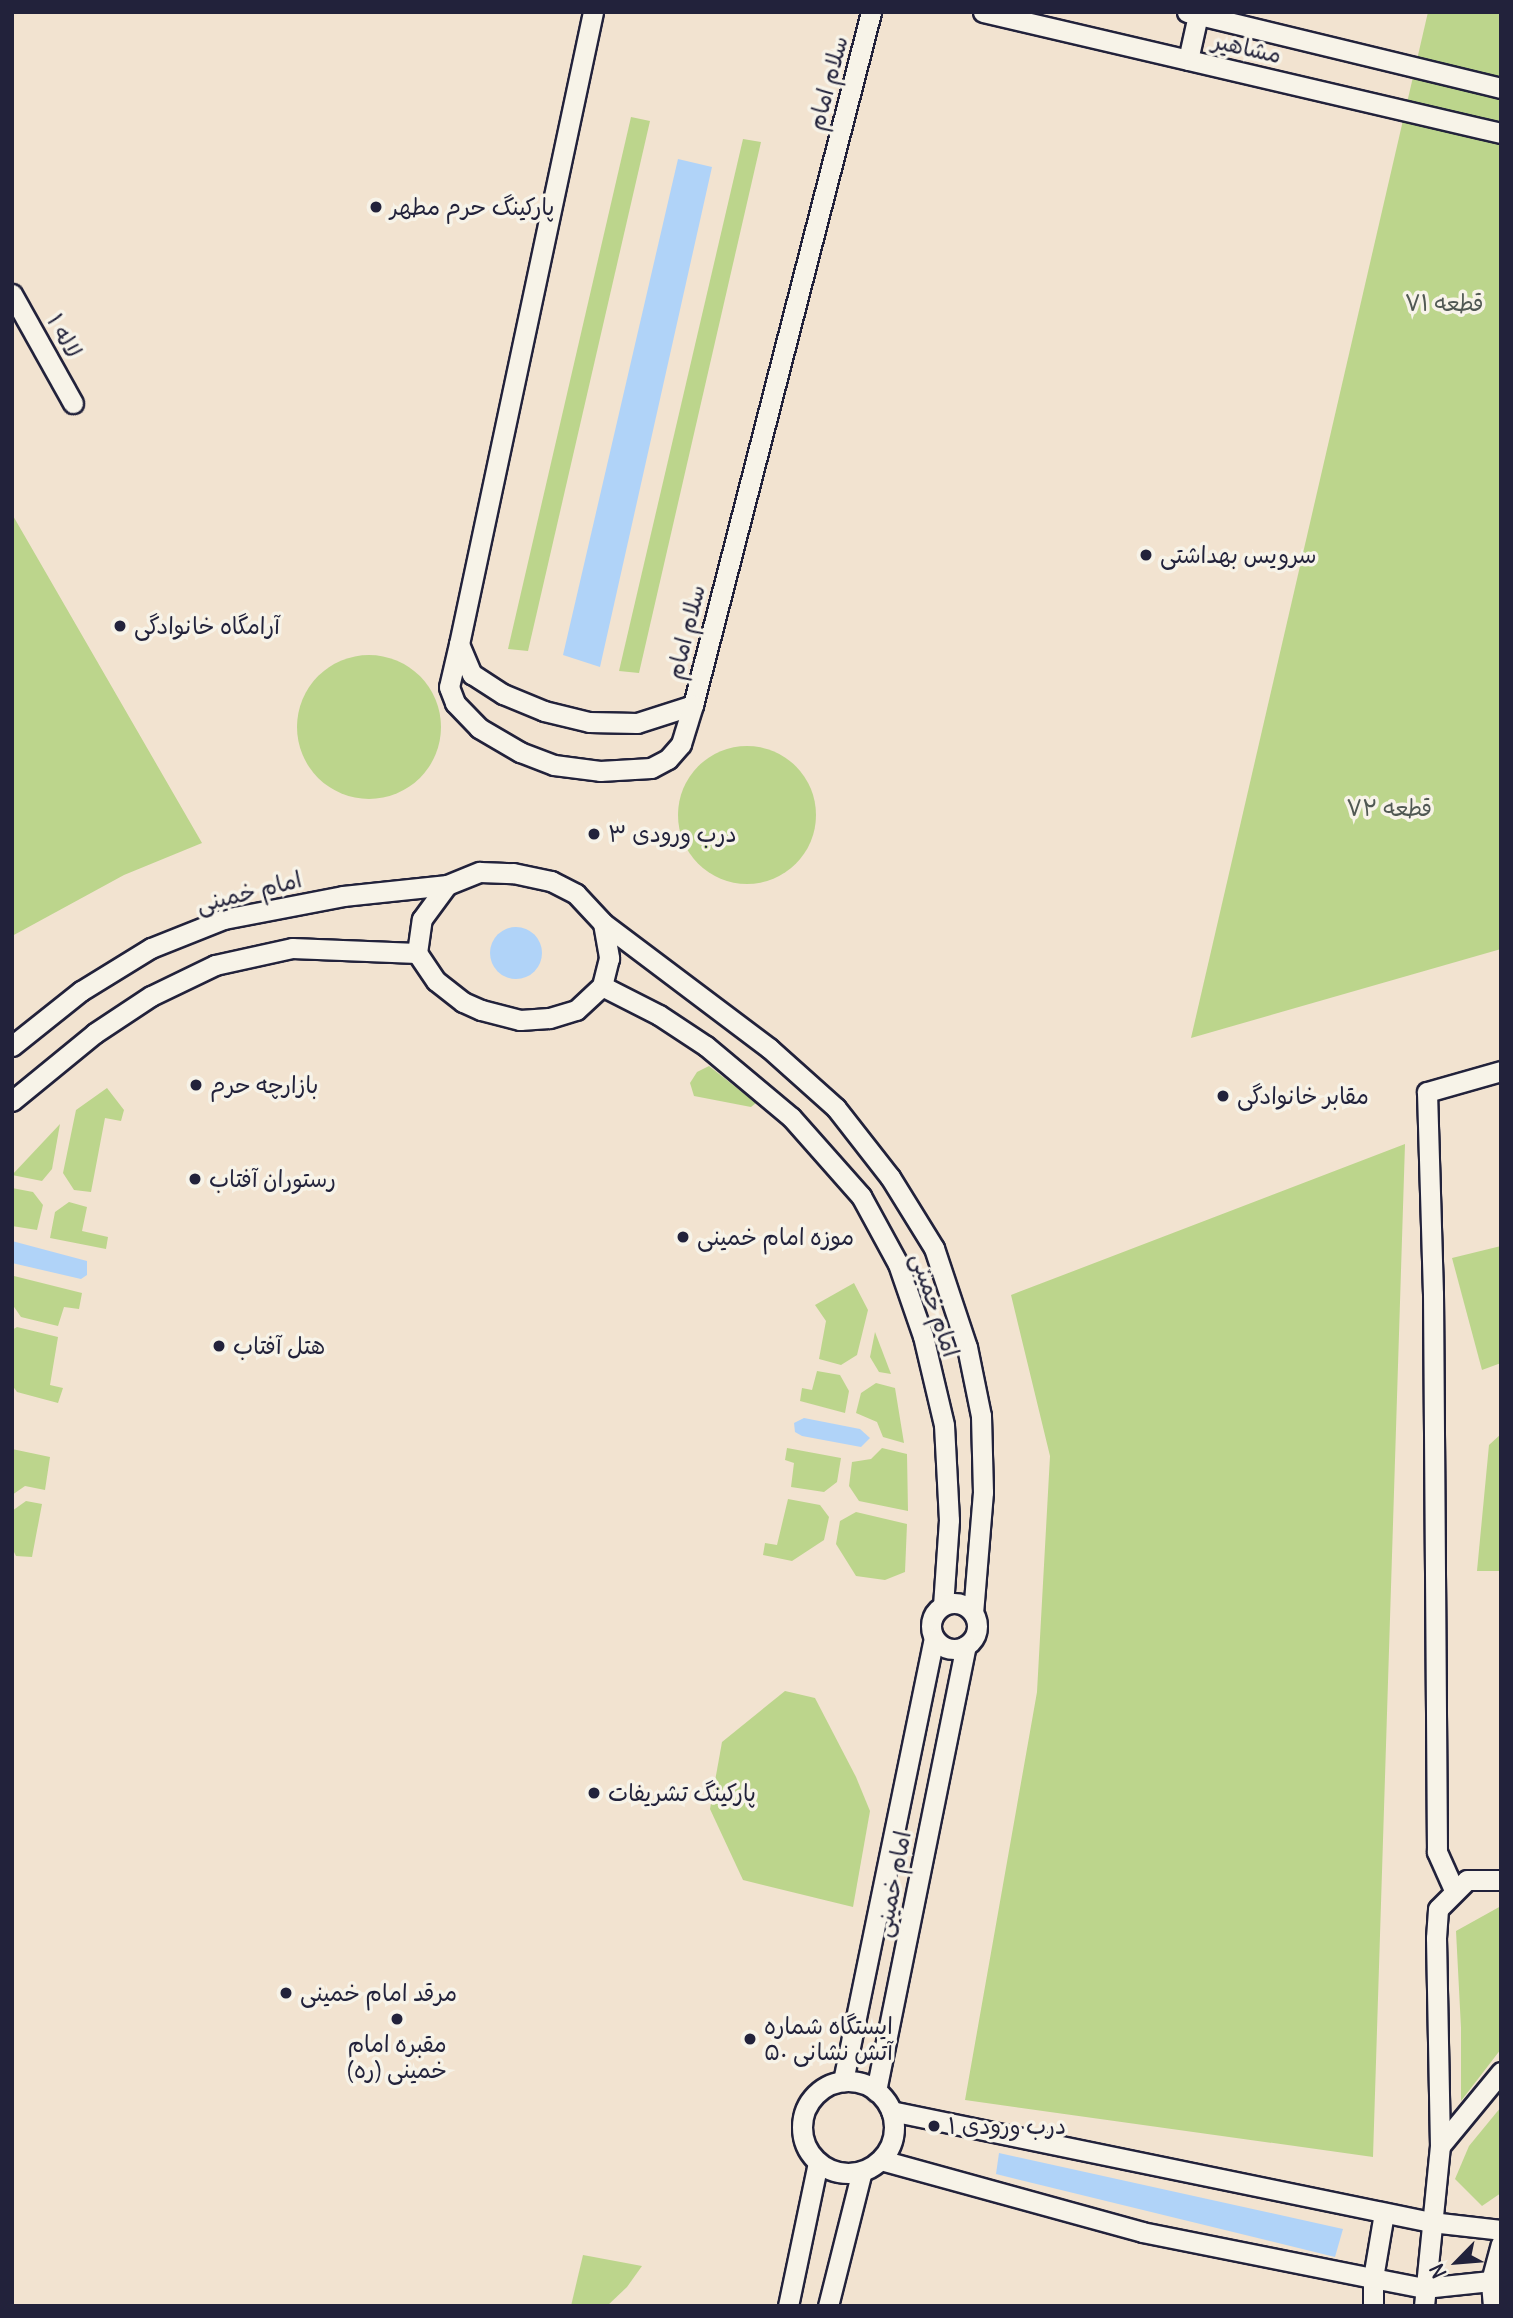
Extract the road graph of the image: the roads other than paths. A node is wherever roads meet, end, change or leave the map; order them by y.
1 (593, 12) edge
2 (871, 12) edge
3 (983, 12) edge
4 (1192, 14) edge
5 (1188, 60) junction
6 (1501, 88) edge
7 (1501, 132) edge
8 (12, 294) edge
9 (73, 403) dead end
10 (458, 644) junction
11 (693, 705) junction
12 (447, 885) junction
13 (603, 923) junction
14 (418, 953) junction
15 (602, 986) junction
16 (12, 1046) edge
17 (1501, 1071) edge
18 (12, 1101) edge
19 (943, 1605) junction
20 (973, 1613) junction
21 (934, 1638) junction
22 (966, 1646) junction
23 (1501, 1880) edge
24 (1454, 1890) junction
25 (1501, 2072) edge
26 (843, 2081) junction
27 (876, 2091) junction
28 (891, 2112) junction
29 (1440, 2146) junction
30 (881, 2160) junction
31 (818, 2163) junction
32 (862, 2171) junction
33 (1384, 2213) junction
34 (1432, 2222) junction
35 (1501, 2230) edge
36 (1501, 2244) edge
37 (1373, 2278) junction
38 (1491, 2281) junction
39 (1424, 2297) edge
40 (788, 2306) edge
41 (828, 2306) edge
42 (1373, 2306) edge
43 (1493, 2306) edge

1 - 10 street
2 - 11 street, سلام امام
3 - 5 street, مشاهیر
4 - 5 street
4 - 6 street, مشاهیر
5 - 7 street, مشاهیر
8 - 9 street, لاله ۱
10 - 11 street, سلام امام
10 - 11 street
12 - 13 street
12 - 14 street
12 - 16 street, امام خمینی
13 - 15 street
13 - 20 street, امام خمینی
14 - 15 street
14 - 18 street
15 - 19 street, امام خمینی
17 - 24 street
19 - 20 street
19 - 21 street
20 - 22 street
21 - 22 street
21 - 26 street, امام خمینی
22 - 27 street, امام خمینی
23 - 24 street
24 - 29 street
25 - 29 street
26 - 27 street
26 - 31 street
27 - 28 street
28 - 30 street
28 - 33 street
29 - 34 street
30 - 32 street
30 - 37 street
31 - 32 street
31 - 40 street
32 - 41 street
33 - 34 street
33 - 37 street
34 - 35 street
34 - 39 street
36 - 38 street
37 - 39 street
37 - 42 street
38 - 39 street
38 - 43 street

